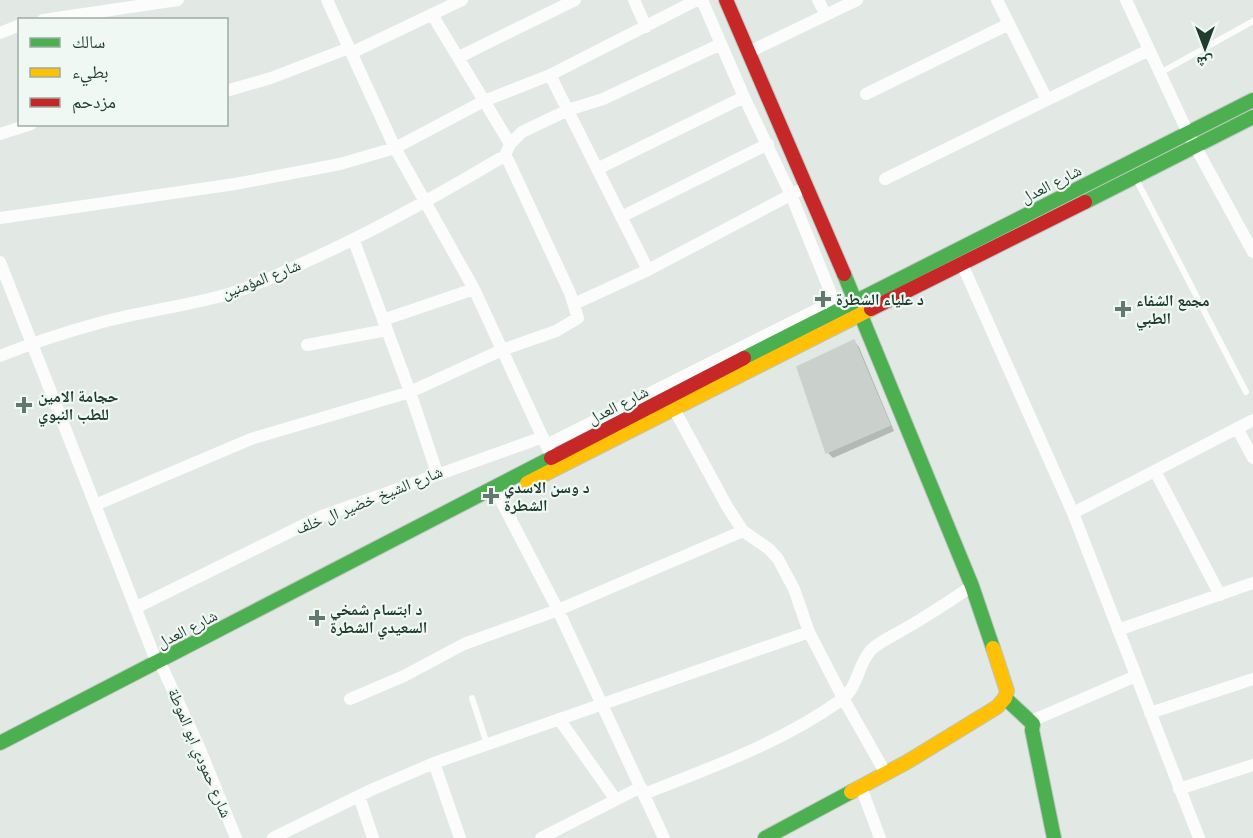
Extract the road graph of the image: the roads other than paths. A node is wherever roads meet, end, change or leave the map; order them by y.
1 (327, 0) edge
2 (462, 0) edge
3 (575, 0) edge
4 (634, 0) edge
5 (697, 0) edge
6 (702, 0) edge
7 (726, 0) edge
8 (818, 0) edge
9 (857, 0) edge
10 (997, 0) edge
11 (1126, 0) edge
12 (172, 1) edge
13 (433, 15) junction
14 (826, 15) junction
15 (57, 18) edge
16 (1253, 21) edge
17 (1009, 24) junction
18 (18, 26) edge
19 (646, 27) junction
20 (0, 33) edge
21 (721, 44) junction
22 (1149, 50) junction
23 (350, 51) junction
24 (749, 52) junction
25 (459, 57) junction
26 (1160, 73) junction
27 (550, 75) junction
28 (228, 90) edge
29 (866, 94) dead end
30 (744, 97) junction
31 (1046, 98) junction
32 (1253, 100) edge
33 (484, 101) junction
34 (568, 110) junction
35 (1253, 117) edge
36 (25, 126) edge
37 (1188, 133) junction
38 (0, 135) edge
39 (510, 144) junction
40 (768, 144) junction
41 (1196, 147) junction
42 (395, 148) junction
43 (504, 158) junction
44 (597, 169) junction
45 (1135, 177) junction
46 (885, 179) dead end
47 (807, 186) junction
48 (791, 195) junction
49 (425, 202) junction
50 (621, 217) junction
51 (0, 218) edge
52 (354, 241) junction
53 (1253, 252) edge
54 (0, 262) edge
55 (962, 264) junction
56 (648, 270) junction
57 (474, 289) junction
58 (574, 304) junction
59 (858, 308) junction
60 (385, 325) junction
61 (31, 344) junction
62 (307, 345) dead end
63 (502, 350) junction
64 (0, 356) edge
65 (410, 392) junction
66 (1246, 392) dead end
67 (674, 409) junction
68 (1253, 420) edge
69 (1237, 428) junction
70 (547, 446) junction
71 (1253, 458) edge
72 (1155, 471) junction
73 (437, 473) junction
74 (499, 497) junction
75 (94, 505) junction
76 (1073, 513) junction
77 (743, 531) junction
78 (1253, 583) edge
79 (972, 586) junction
80 (1220, 595) junction
81 (135, 608) junction
82 (558, 610) junction
83 (1118, 630) junction
84 (809, 632) junction
85 (160, 666) junction
86 (1136, 676) junction
87 (1253, 679) edge
88 (472, 698) dead end
89 (843, 698) junction
90 (1005, 698) junction
91 (350, 699) dead end
92 (602, 703) junction
93 (1150, 713) junction
94 (559, 719) junction
95 (1033, 724) junction
96 (0, 743) edge
97 (487, 744) junction
98 (0, 753) edge
99 (434, 763) junction
100 (1253, 765) edge
101 (886, 774) junction
102 (861, 787) junction
103 (1179, 789) junction
104 (642, 790) junction
105 (359, 796) junction
106 (616, 800) junction
107 (236, 838) edge
108 (273, 838) edge
109 (373, 838) edge
110 (460, 838) edge
111 (541, 838) edge
112 (664, 838) edge
113 (765, 838) edge
114 (880, 838) edge
115 (1054, 838) edge
116 (1199, 838) edge

1 - 23 street
2 - 13 street
3 - 25 street
4 - 19 street
5 - 19 street
6 - 21 street
7 - 24 street
8 - 14 street
9 - 14 street
10 - 17 street
11 - 22 street
12 - 15 street
13 - 23 street
13 - 25 street
14 - 24 street
16 - 26 lane
17 - 29 street
17 - 31 street
18 - 20 street
19 - 27 street
21 - 30 street
21 - 34 street
22 - 26 street
22 - 31 street
23 - 28 street
23 - 42 street
24 - 47 street
25 - 33 street
26 - 37 street
27 - 33 street
27 - 34 street
30 - 40 street
30 - 44 street
31 - 46 street
32 - 37 street, شارع العدل
33 - 39 street
33 - 42 street
34 - 39 street
34 - 44 street
35 - 41 street, شارع العدل
36 - 38 street
37 - 41 street
37 - 59 street, شارع العدل
39 - 43 street
40 - 48 street
40 - 50 street
41 - 45 street, شارع العدل
41 - 53 street
42 - 49 street
42 - 51 street
43 - 49 street, شارع المؤمنين
43 - 58 street
44 - 50 street
45 - 55 street, شارع العدل
45 - 66 lane
47 - 48 street
47 - 59 street
48 - 56 street
48 - 70 street, شارع الشيخ خضير ال خلف
49 - 52 street, شارع المؤمنين
49 - 57 street
50 - 56 street
52 - 60 street
52 - 61 street, شارع المؤمنين
54 - 61 street, شارع حمودي ابو الموطة
55 - 59 street, شارع العدل
55 - 76 street
56 - 58 street
57 - 60 street
57 - 63 street
58 - 63 street
59 - 67 street, شارع العدل
59 - 70 street, شارع العدل
59 - 79 street
60 - 62 street
60 - 65 street
61 - 64 street, شارع المؤمنين
61 - 75 street, شارع حمودي ابو الموطة
63 - 65 street
63 - 70 street
65 - 73 street
65 - 75 street
67 - 74 street, شارع العدل
67 - 77 street
68 - 69 street
69 - 71 street
69 - 72 street
70 - 73 street, شارع الشيخ خضير ال خلف
70 - 85 street, شارع العدل
72 - 76 street
72 - 80 street
73 - 81 street, شارع الشيخ خضير ال خلف
74 - 82 street
74 - 85 street, شارع العدل
75 - 81 street, شارع حمودي ابو الموطة
76 - 83 street
77 - 82 street
77 - 84 street
78 - 80 street
79 - 89 street
79 - 90 street
80 - 83 street
81 - 85 street, شارع حمودي ابو الموطة
82 - 91 street
82 - 92 street
83 - 86 street
84 - 89 street
84 - 92 street
85 - 96 street, شارع العدل
85 - 98 street, شارع العدل
85 - 107 street, شارع حمودي ابو الموطة
86 - 93 street
86 - 95 street
87 - 93 street
88 - 97 lane
89 - 101 street
89 - 104 street
90 - 95 street
90 - 101 street
92 - 94 street
92 - 104 street
93 - 103 street
94 - 97 street
94 - 106 street
95 - 115 street
97 - 99 street
99 - 105 street
99 - 110 street
100 - 103 street
101 - 102 street
102 - 113 street
102 - 114 street
103 - 116 street
104 - 106 street
104 - 112 street
105 - 108 street
105 - 109 street
106 - 111 street

